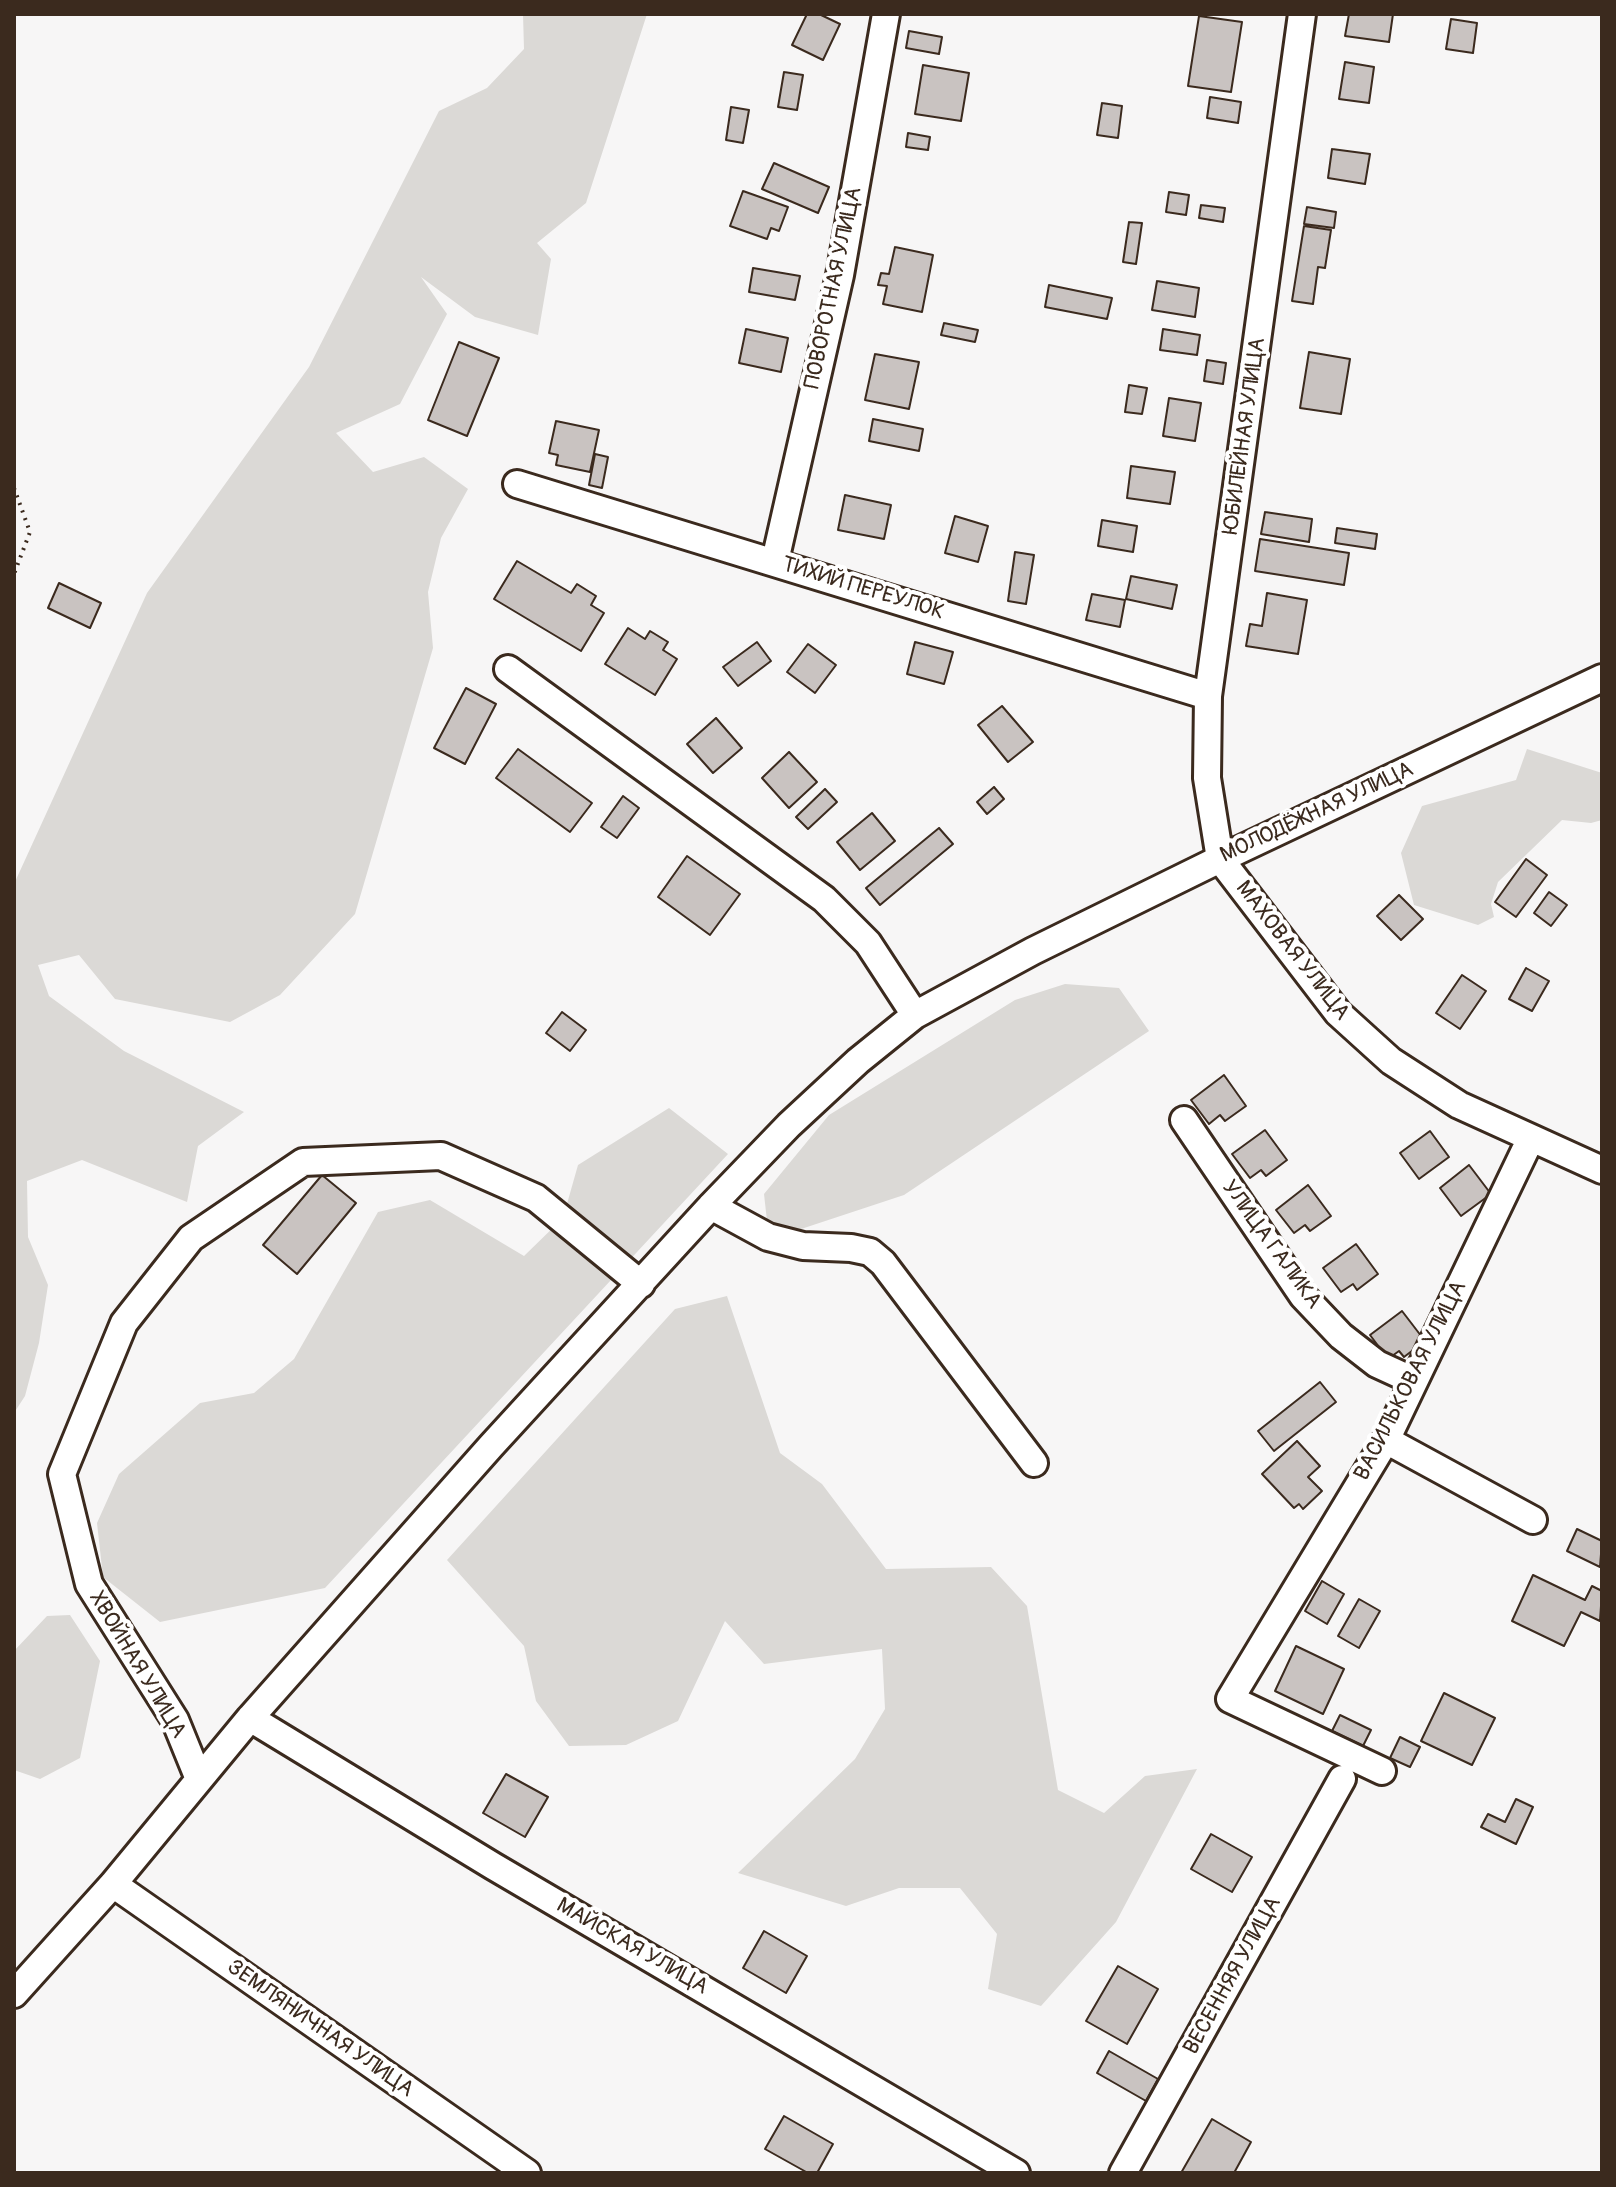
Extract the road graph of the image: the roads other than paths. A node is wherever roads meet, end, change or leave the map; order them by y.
1 (886, 14) edge
2 (1302, 14) edge
3 (517, 484) dead end
4 (775, 561) junction
5 (508, 669) dead end
6 (1602, 678) edge
7 (1208, 696) junction
8 (1220, 859) junction
9 (915, 1015) junction
10 (1184, 1120) dead end
11 (1531, 1138) junction
12 (1598, 1161) edge
13 (711, 1206) junction
14 (641, 1284) junction
15 (1414, 1381) junction
16 (1386, 1440) junction
17 (1034, 1463) dead end
18 (1533, 1520) dead end
19 (250, 1718) junction
20 (1382, 1771) dead end
21 (199, 1779) junction
22 (1342, 1779) dead end
23 (113, 1884) junction
24 (14, 1994) edge
25 (527, 2173) edge
26 (1016, 2173) edge
27 (1123, 2173) edge

1 - 4 street, ПОВОРОТНАЯ УЛИЦА
2 - 7 street, ЮБИЛЕЙНАЯ УЛИЦА
3 - 4 street, ТИХИЙ ПЕРЕУЛОК
4 - 7 street, ТИХИЙ ПЕРЕУЛОК
5 - 9 street
6 - 8 street, МОЛОДЁЖНАЯ УЛИЦА
7 - 8 street, ЮБИЛЕЙНАЯ УЛИЦА
8 - 9 street, МОЛОДЁЖНАЯ УЛИЦА
8 - 11 street, МАХОВАЯ УЛИЦА
9 - 13 street, МОЛОДЁЖНАЯ УЛИЦА
10 - 15 street, УЛИЦА ГАЛИКА
11 - 12 street, МАХОВАЯ УЛИЦА
11 - 15 street, ВАСИЛЬКОВАЯ УЛИЦА
13 - 14 street, МОЛОДЁЖНАЯ УЛИЦА
13 - 17 street
14 - 19 street, МОЛОДЁЖНАЯ УЛИЦА
14 - 21 street, ХВОЙНАЯ УЛИЦА
15 - 16 street, ВАСИЛЬКОВАЯ УЛИЦА
16 - 18 street
16 - 20 street, ВАСИЛЬКОВАЯ УЛИЦА
19 - 21 street, МОЛОДЁЖНАЯ УЛИЦА
19 - 26 street, МАЙСКАЯ УЛИЦА
21 - 23 street, МОЛОДЁЖНАЯ УЛИЦА
22 - 27 street, ВЕСЕННЯЯ УЛИЦА
23 - 24 street, МОЛОДЁЖНАЯ УЛИЦА
23 - 25 street, ЗЕМЛЯНИЧНАЯ УЛИЦА

